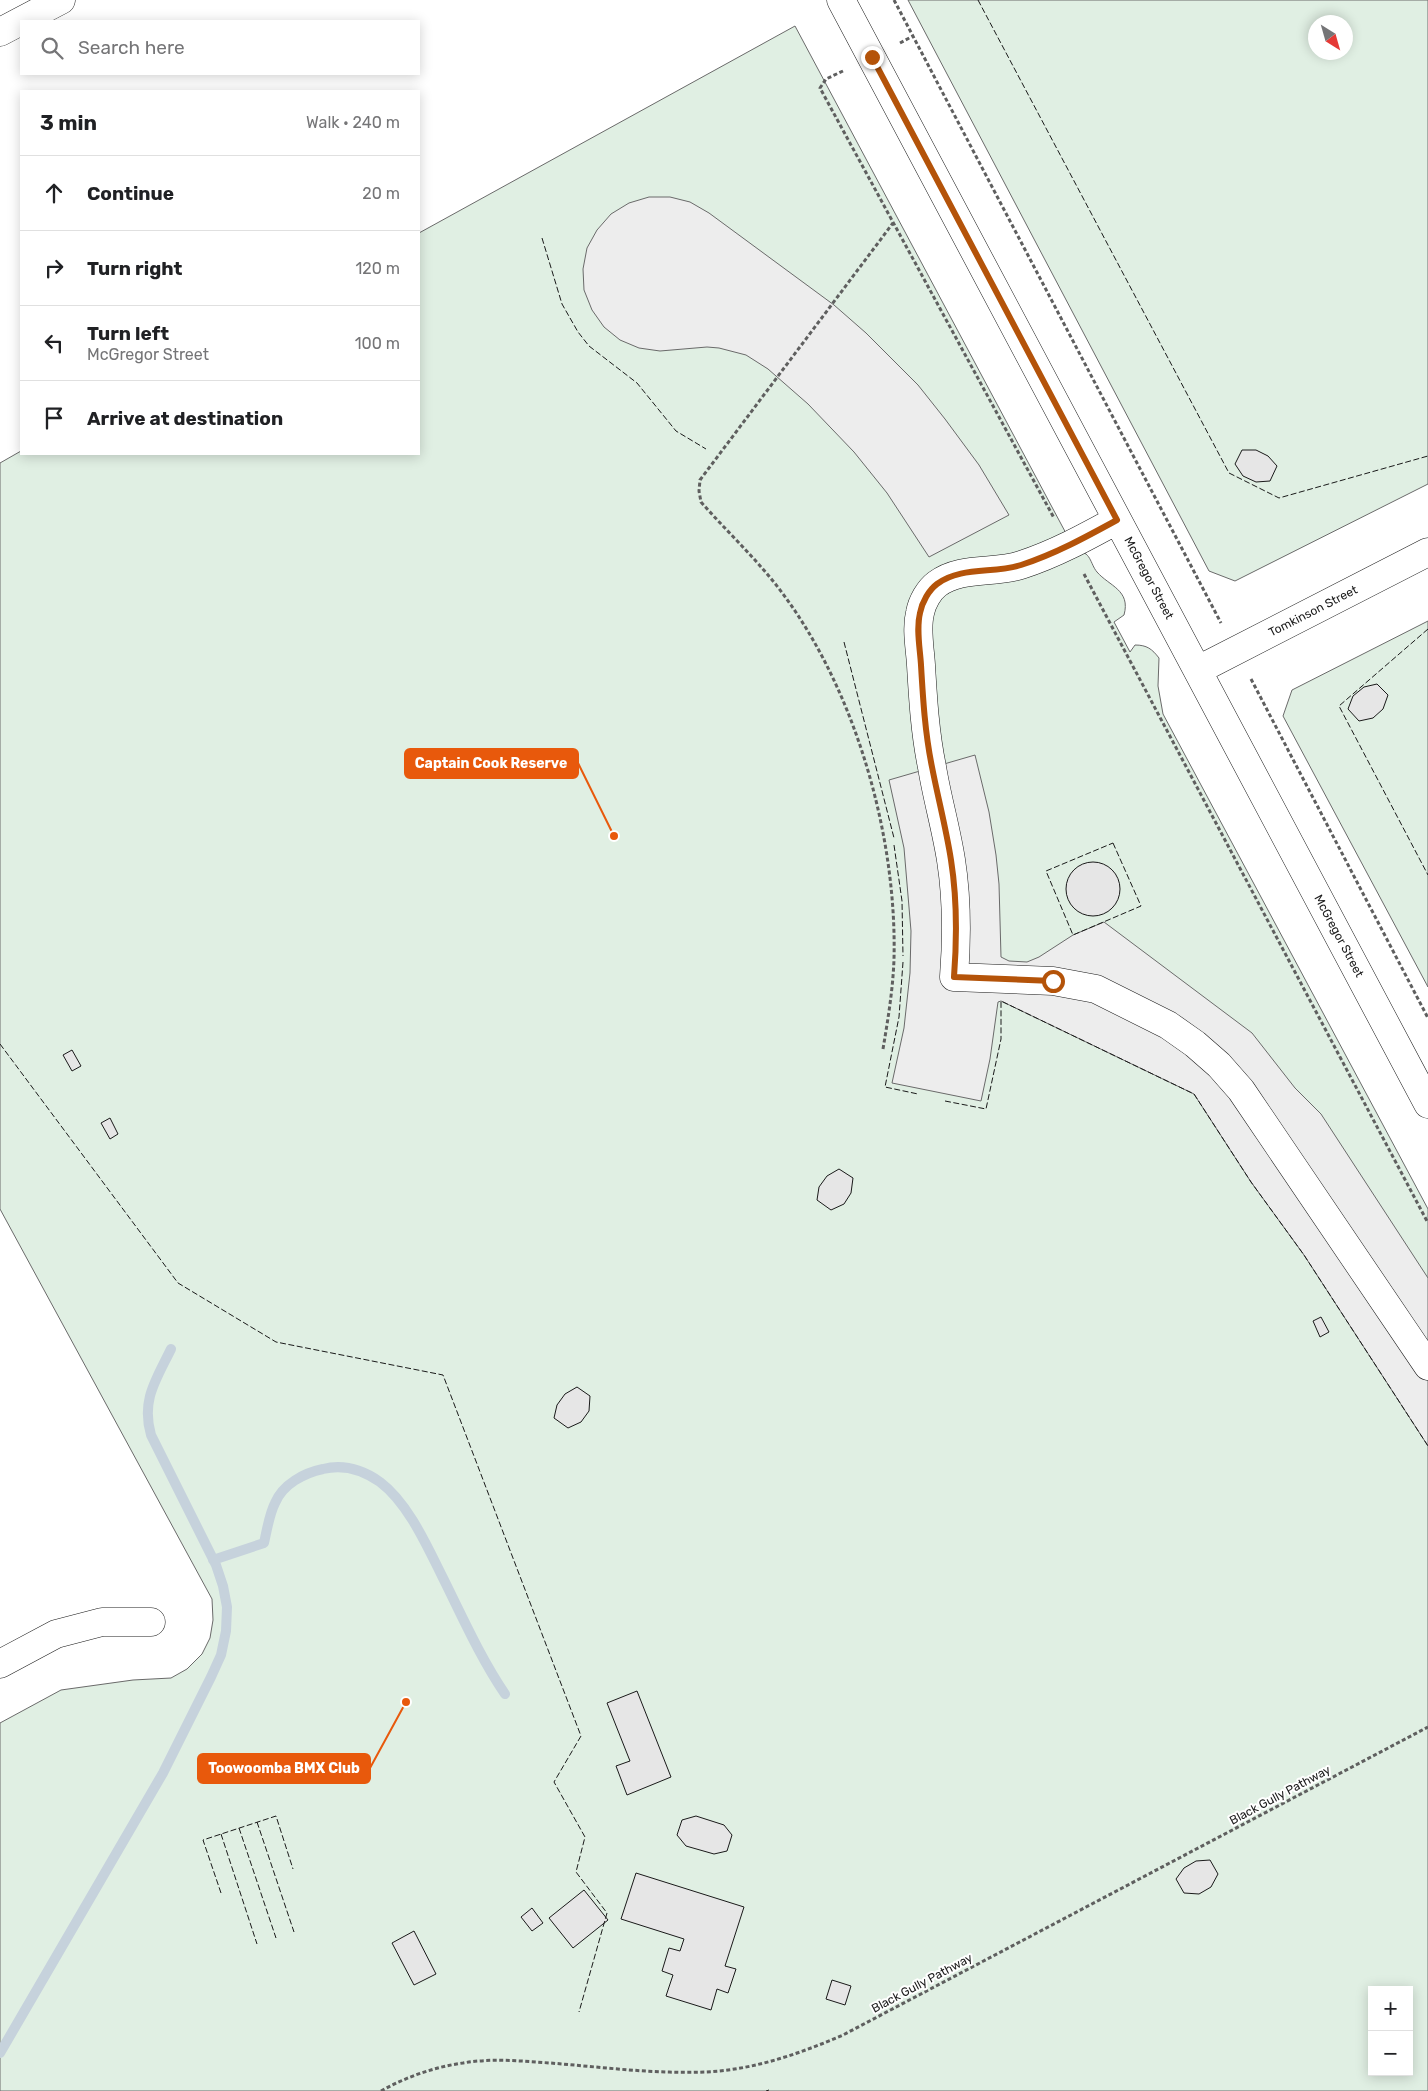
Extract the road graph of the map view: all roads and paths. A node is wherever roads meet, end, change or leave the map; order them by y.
1 (60, 0) edge
2 (841, 0) edge
3 (894, 0) edge
4 (22, 20) edge
5 (20, 21) edge
6 (0, 32) edge
7 (849, 69) dead end
8 (893, 223) junction
9 (1117, 520) junction
10 (1069, 546) junction
11 (1428, 552) edge
12 (1236, 651) junction
13 (1198, 670) junction
14 (1428, 1018) edge
15 (883, 1049) dead end
16 (1428, 1104) edge
17 (1428, 1223) edge
18 (1428, 1366) edge
19 (151, 1622) dead end
20 (0, 1664) edge
21 (1428, 1726) edge
22 (381, 2091) edge

1 - 4 street
2 - 9 street, McGregor Street
3 - 12 path
5 - 6 street
7 - 8 path
8 - 10 path
8 - 15 path
9 - 10 street
9 - 13 street, McGregor Street
10 - 17 path
10 - 18 street
11 - 12 street, Tomkinson Street
12 - 13 street, Tomkinson Street
12 - 14 path
13 - 16 street, McGregor Street
19 - 20 street
21 - 22 path, Black Gully Pathway

